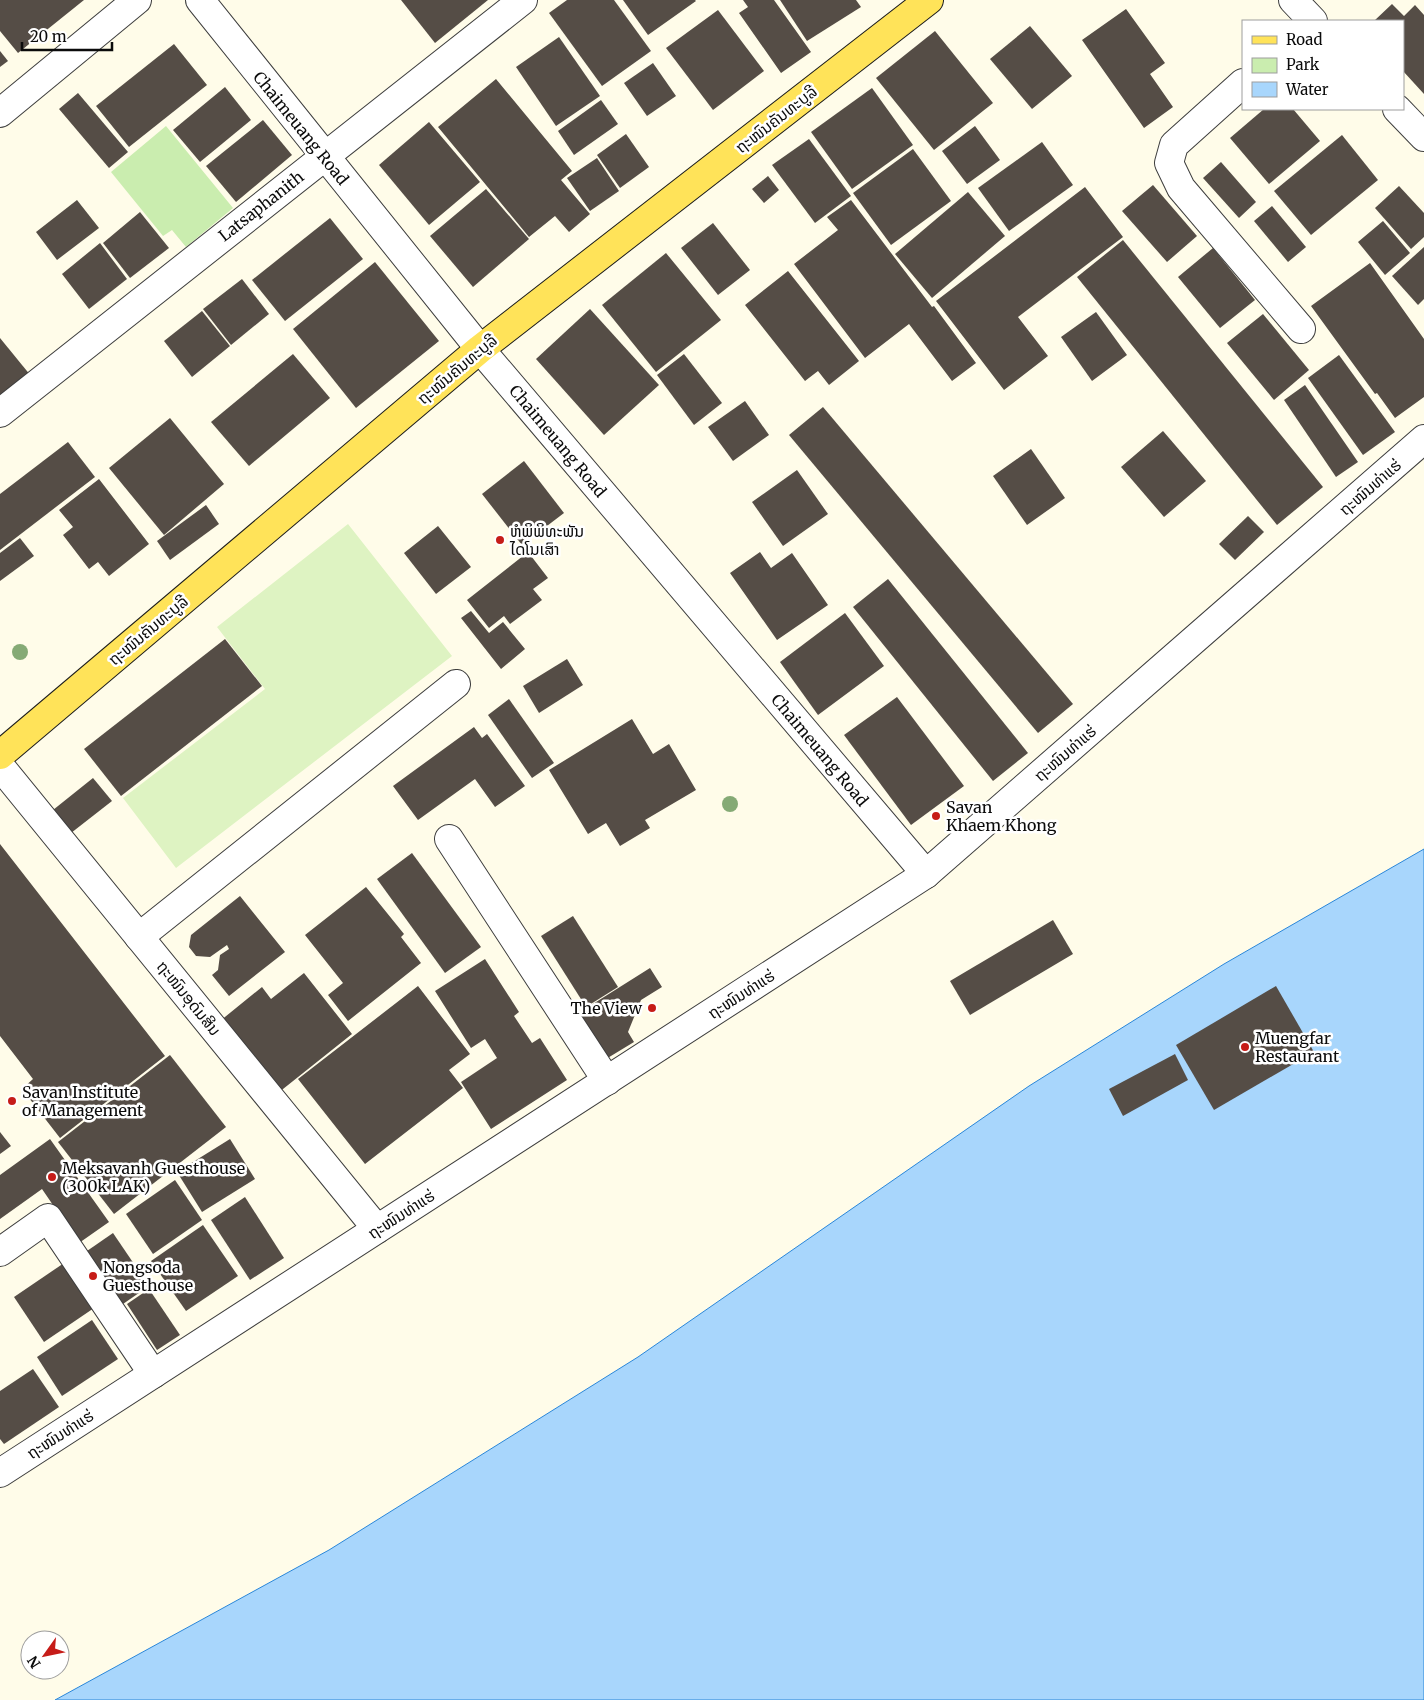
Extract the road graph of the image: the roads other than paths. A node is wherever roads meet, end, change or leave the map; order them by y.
1 (137, 0) edge
2 (200, 0) edge
3 (523, 0) edge
4 (929, 0) edge
5 (1293, 0) edge
6 (1311, 20) edge
7 (1242, 84) edge
8 (1398, 110) edge
9 (0, 113) edge
10 (1424, 137) edge
11 (324, 156) junction
12 (1301, 329) dead end
13 (480, 349) junction
14 (0, 413) edge
15 (1424, 440) edge
16 (456, 684) dead end
17 (0, 755) edge
18 (0, 766) edge
19 (449, 839) dead end
20 (926, 874) junction
21 (139, 937) junction
22 (607, 1081) junction
23 (377, 1229) junction
24 (0, 1252) edge
25 (153, 1374) junction
26 (2, 1469) edge

1 - 9 street
2 - 11 street, Chaimeuang Road
3 - 11 street, Latsaphanith
4 - 13 main road, ຖະໜົນຄັນທະບູລີ
5 - 6 street
7 - 12 street
8 - 10 street
11 - 13 street, Chaimeuang Road
11 - 14 street, Latsaphanith
13 - 17 main road, ຖະໜົນຄັນທະບູລີ
13 - 20 street, Chaimeuang Road
15 - 20 street, ຖະໜົນທ່າແຮ່
16 - 21 street
18 - 21 street, ຖະໜົນອຸດົມສິນ
19 - 22 street
20 - 22 street, ຖະໜົນທ່າແຮ່
21 - 23 street, ຖະໜົນອຸດົມສິນ
22 - 23 street, ຖະໜົນທ່າແຮ່
23 - 25 street, ຖະໜົນທ່າແຮ່
24 - 25 street
25 - 26 street, ຖະໜົນທ່າແຮ່

